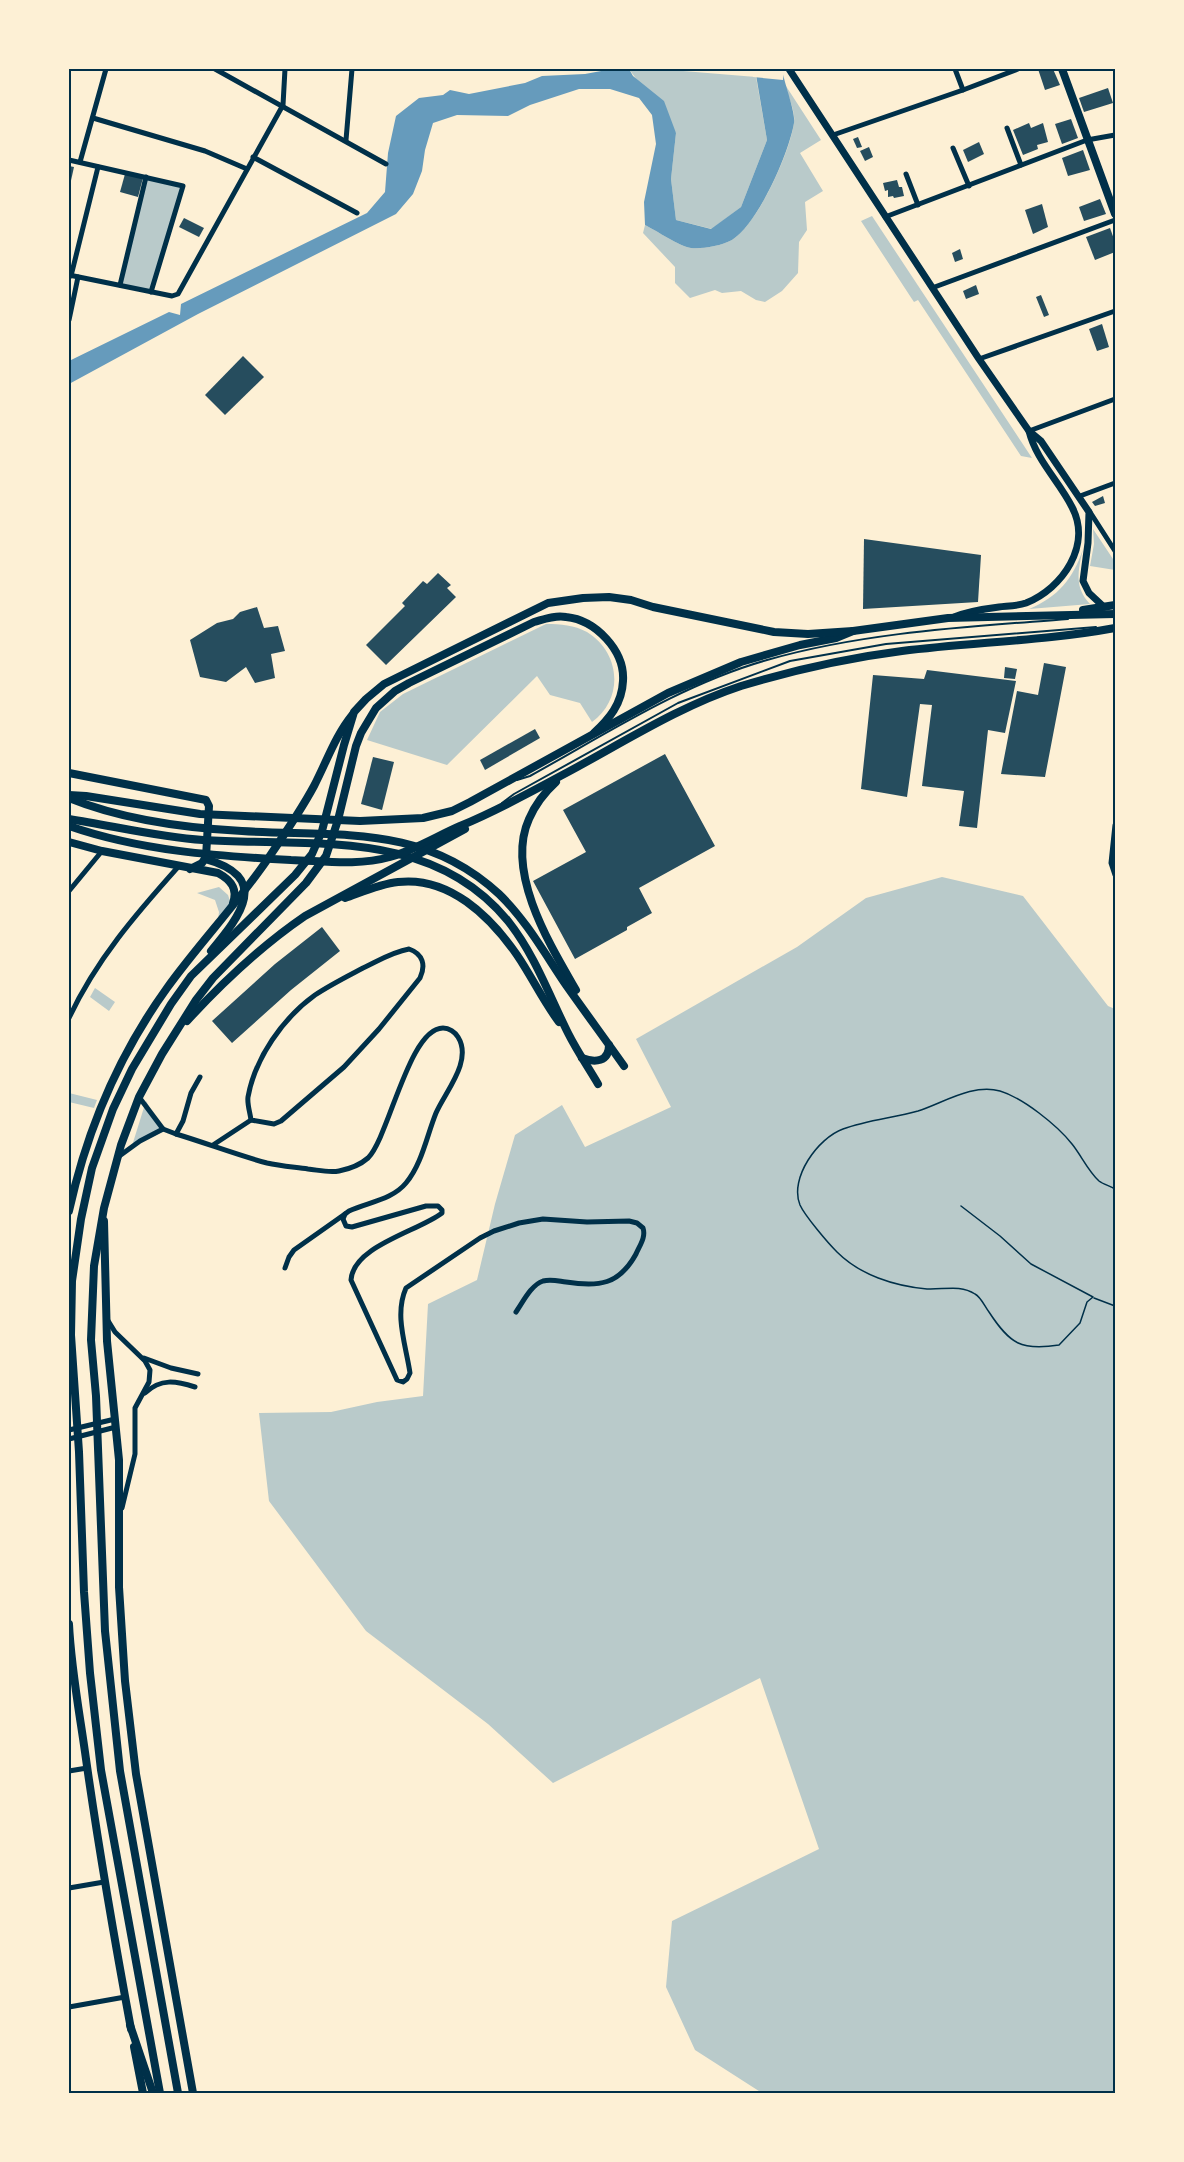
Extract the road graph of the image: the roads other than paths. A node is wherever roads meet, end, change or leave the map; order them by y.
1 (106, 69) edge
2 (215, 69) edge
3 (285, 69) edge
4 (352, 69) edge
5 (789, 69) edge
6 (955, 69) edge
7 (1018, 69) edge
8 (1062, 69) edge
9 (963, 90) junction
10 (283, 105) junction
11 (93, 118) junction
12 (1007, 128) dead end
13 (833, 135) junction
14 (1115, 135) edge
15 (346, 140) junction
16 (1087, 140) junction
17 (953, 148) dead end
18 (253, 158) junction
19 (69, 160) edge
20 (80, 162) junction
21 (386, 164) dead end
22 (1021, 165) junction
23 (98, 167) junction
24 (247, 169) junction
25 (906, 174) dead end
26 (146, 177) junction
27 (969, 186) junction
28 (918, 205) junction
29 (357, 213) dead end
30 (1115, 214) edge
31 (885, 217) junction
32 (1115, 220) edge
33 (73, 276) edge
34 (120, 285) junction
35 (932, 288) junction
36 (151, 292) junction
37 (1115, 311) edge
38 (69, 320) edge
39 (979, 359) junction
40 (1115, 399) edge
41 (1029, 431) junction
42 (1115, 483) edge
43 (1080, 496) junction
44 (1089, 512) junction
45 (1115, 551) edge
46 (1115, 605) edge
47 (1104, 606) junction
48 (1115, 615) edge
49 (1034, 616) junction
50 (948, 618) junction
51 (1023, 623) junction
52 (1115, 628) edge
53 (852, 631) junction
54 (354, 712) junction
55 (594, 733) junction
56 (69, 773) edge
57 (561, 776) junction
58 (506, 784) junction
59 (69, 797) edge
60 (500, 808) junction
61 (69, 819) edge
62 (472, 823) junction
63 (1115, 825) edge
64 (69, 826) edge
65 (69, 842) edge
66 (102, 851) junction
67 (201, 856) junction
68 (178, 867) junction
69 (190, 869) junction
70 (1115, 875) edge
71 (69, 891) edge
72 (324, 905) junction
73 (230, 910) junction
74 (191, 976) junction
75 (69, 1018) edge
76 (594, 1022) junction
77 (568, 1035) junction
78 (171, 1039) junction
79 (608, 1043) junction
80 (582, 1058) junction
81 (624, 1066) dead end
82 (200, 1077) dead end
83 (598, 1084) dead end
84 (139, 1097) junction
85 (251, 1120) junction
86 (163, 1129) junction
87 (176, 1134) junction
88 (213, 1145) junction
89 (117, 1158) junction
90 (104, 1208) junction
91 (69, 1211) edge
92 (346, 1213) junction
93 (285, 1268) dead end
94 (516, 1312) dead end
95 (106, 1316) junction
96 (140, 1356) junction
97 (198, 1374) dead end
98 (195, 1387) dead end
99 (141, 1396) junction
100 (115, 1423) junction
101 (69, 1430) edge
102 (69, 1439) edge
103 (120, 1515) junction
104 (69, 1624) edge
105 (70, 1643) edge
106 (87, 1768) junction
107 (69, 1770) edge
108 (104, 1882) junction
109 (69, 1888) edge
110 (125, 1997) junction
111 (69, 2007) edge
112 (130, 2025) junction
113 (143, 2093) edge
114 (153, 2093) edge
115 (160, 2093) edge
116 (178, 2093) edge
117 (193, 2093) edge

1 - 11 street
2 - 10 street
3 - 10 street
4 - 15 street
5 - 13 street
6 - 9 street
7 - 9 street
8 - 16 main road
9 - 13 street
10 - 15 street
10 - 18 street
11 - 20 street
11 - 24 street
12 - 22 street
13 - 31 street
14 - 16 street
15 - 21 street
16 - 22 street
16 - 30 main road
17 - 27 street
18 - 24 street
18 - 29 street
19 - 20 street
20 - 23 street
22 - 27 street
23 - 26 street
23 - 33 street
24 - 36 street
25 - 28 street
26 - 34 street
26 - 36 street
27 - 28 street
28 - 31 street
31 - 35 street
32 - 35 street
33 - 34 street
33 - 38 street
34 - 36 street
35 - 39 street
37 - 39 street
39 - 41 street
40 - 41 street
41 - 43 street
41 - 50 street
42 - 43 street
43 - 44 street
44 - 45 street
44 - 47 street
46 - 47 main road
47 - 49 main road
48 - 49 main road
48 - 51 lane
49 - 50 main road
49 - 51 lane
50 - 53 main road
51 - 58 lane
52 - 57 main road
52 - 60 lane
53 - 54 main road
53 - 55 main road
54 - 73 main road
54 - 74 main road
55 - 58 main road
55 - 78 main road
56 - 69 main road
57 - 60 main road
57 - 76 main road
58 - 59 main road
59 - 76 main road
60 - 62 main road
61 - 77 main road
62 - 67 main road
62 - 72 main road
63 - 70 street
64 - 67 main road
65 - 66 main road
66 - 68 main road
66 - 71 street
67 - 74 main road
68 - 69 main road
68 - 75 street
69 - 73 main road
72 - 77 main road
72 - 78 main road
73 - 91 main road
74 - 115 main road
76 - 79 main road
77 - 80 main road
78 - 84 main road
79 - 80 main road
79 - 81 main road
80 - 83 main road
82 - 87 street
84 - 86 street
84 - 89 main road
85 - 85 street
85 - 88 street
86 - 87 street
86 - 89 street
87 - 88 street
88 - 92 street
89 - 90 main road
90 - 95 main road
90 - 116 main road
92 - 93 street
92 - 94 street
95 - 96 street
95 - 100 main road
96 - 97 street
96 - 99 street
98 - 99 street
99 - 103 street
100 - 101 street
100 - 102 street
100 - 103 main road
103 - 117 main road
104 - 105 main road
105 - 106 main road
106 - 107 street
106 - 108 main road
108 - 109 street
108 - 110 main road
110 - 111 street
110 - 112 main road
112 - 113 main road
112 - 114 main road

